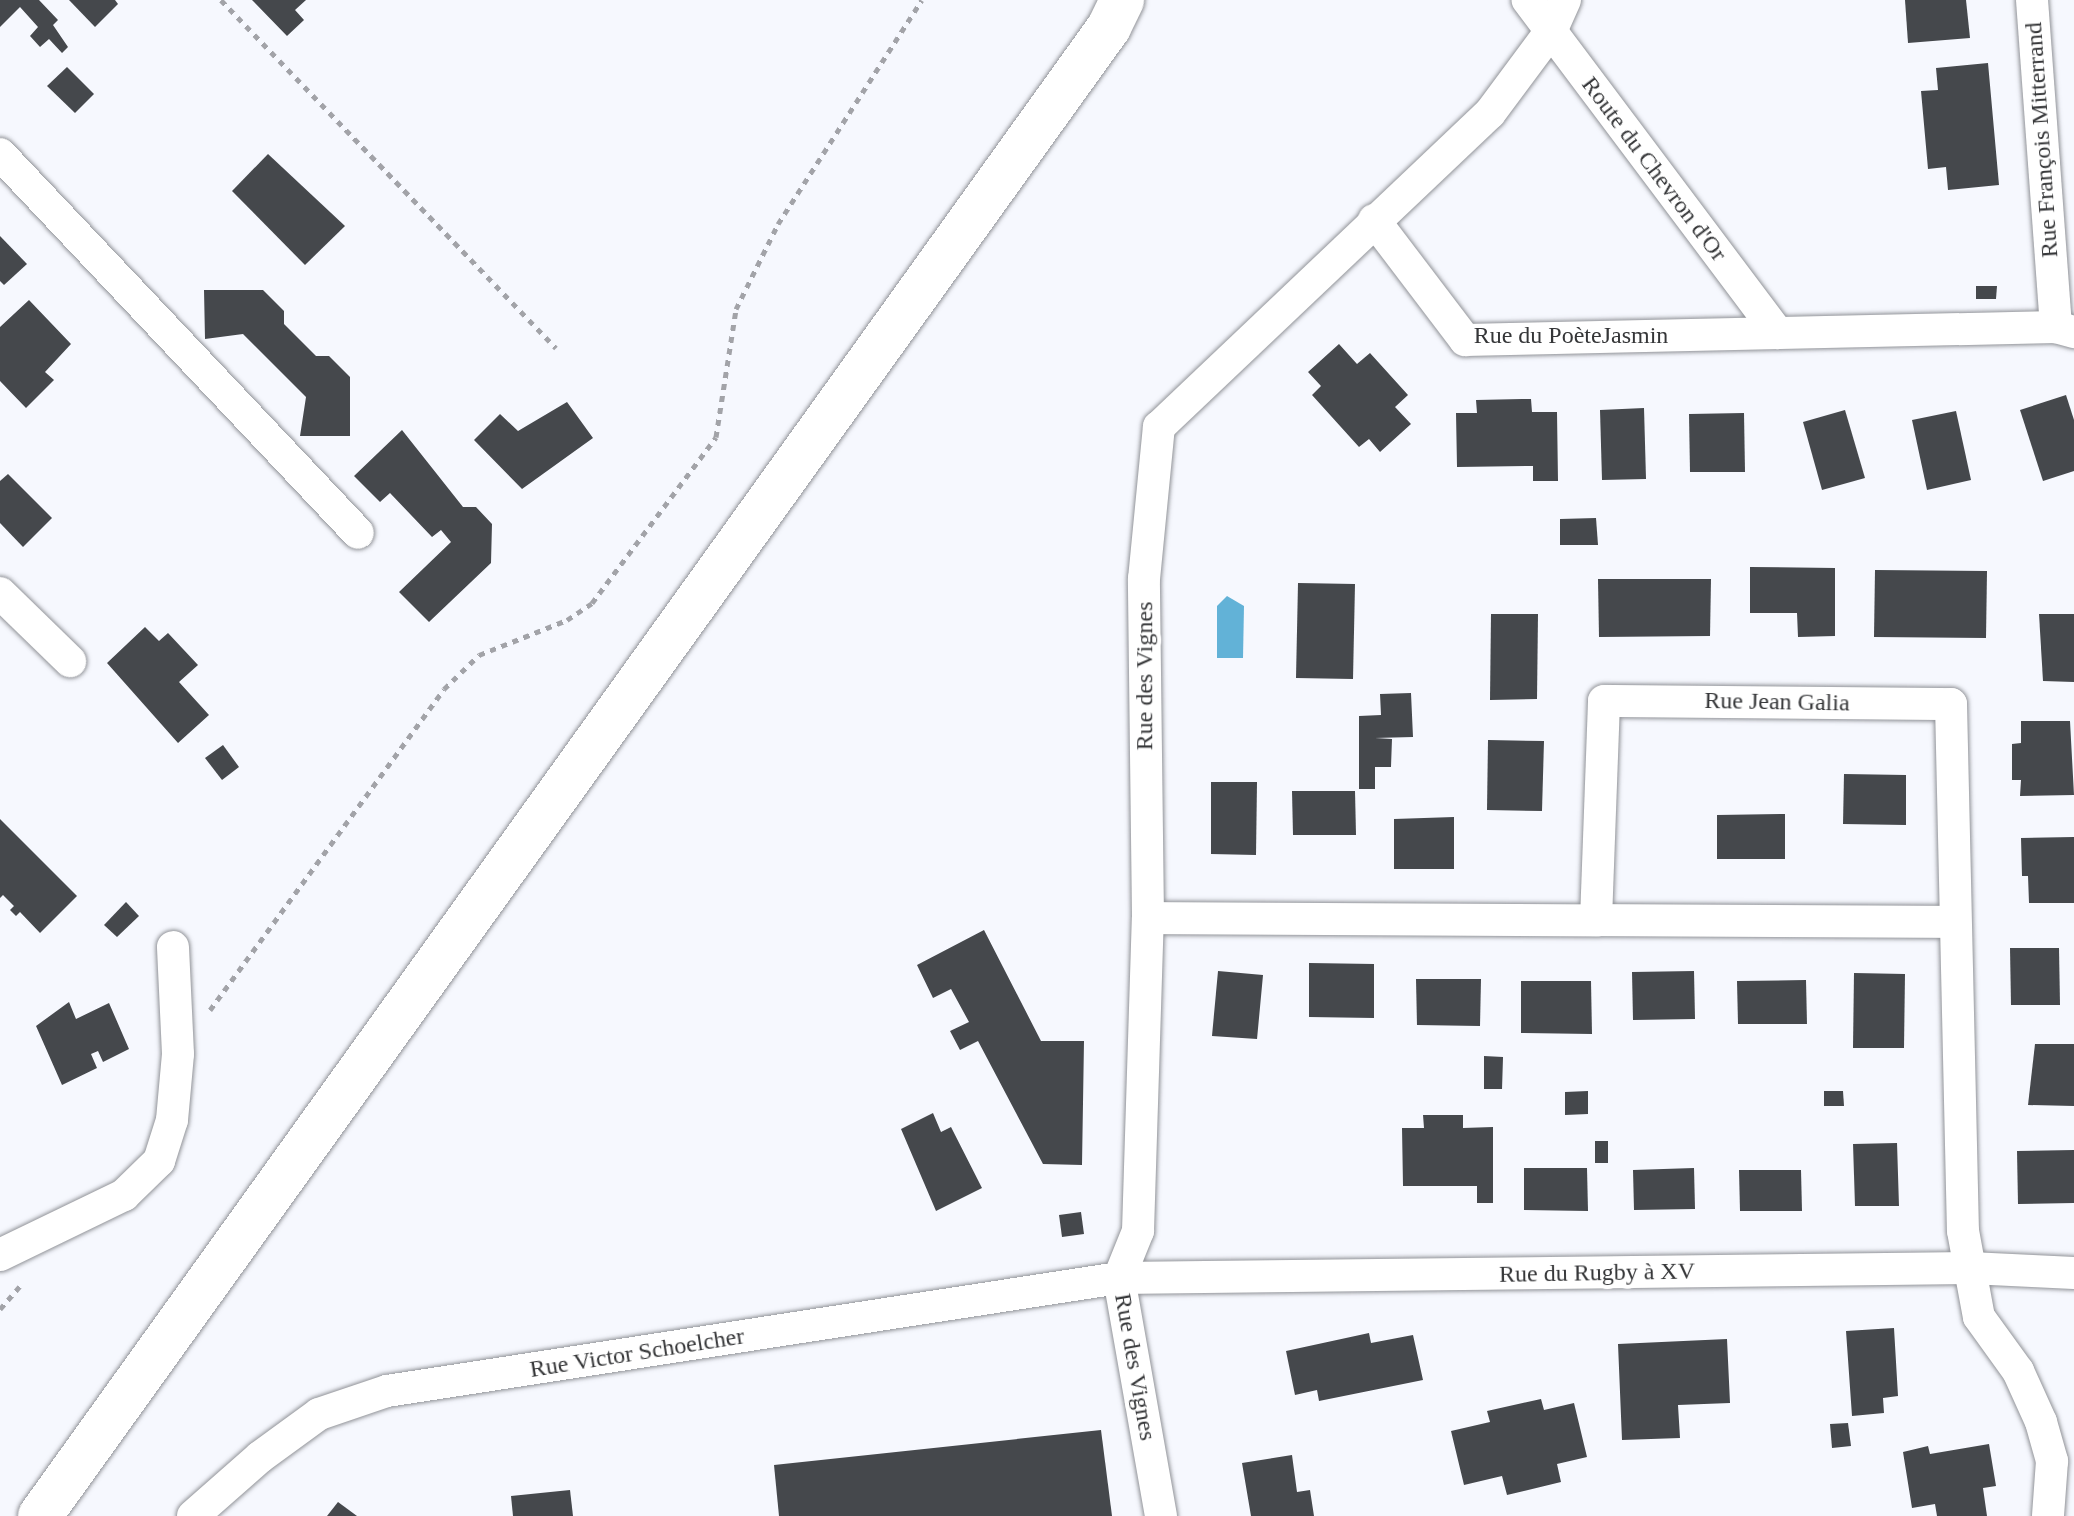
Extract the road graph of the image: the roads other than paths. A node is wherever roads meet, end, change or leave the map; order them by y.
1 (1528, 0) edge
2 (1565, 0) edge
3 (2032, 0) edge
4 (1123, 9) edge
5 (1551, 31) junction
6 (0, 154) edge
7 (1374, 220) junction
8 (2065, 330) edge
9 (1778, 333) junction
10 (358, 533) dead end
11 (0, 593) edge
12 (70, 661) dead end
13 (1148, 918) junction
14 (1596, 920) junction
15 (1954, 922) junction
16 (173, 947) dead end
17 (0, 1255) edge
18 (1970, 1268) junction
19 (2074, 1273) edge
20 (1119, 1278) junction
21 (40, 1516) edge
22 (193, 1516) edge
23 (1161, 1516) edge
24 (2048, 1516) edge

1 - 5 street
2 - 5 street
3 - 8 street, Rue François Mitterrand
4 - 21 main road
5 - 7 street, Rue des Vignes
5 - 9 street, Route du Chevron d'Or
6 - 10 street
7 - 9 street, Rue du PoèteJasmin
7 - 13 street, Rue des Vignes
8 - 9 street, Rue François Mitterrand
11 - 12 street
13 - 14 street
13 - 20 street, Rue des Vignes
14 - 15 street
14 - 15 street, Rue Jean Galia
15 - 18 street, Rue Jean Galia
16 - 17 street
18 - 19 street, Rue du Rugby à XV
18 - 20 street, Rue du Rugby à XV
18 - 24 street, Rue Jean Galia
20 - 22 street, Rue Victor Schoelcher
20 - 23 street, Rue des Vignes

